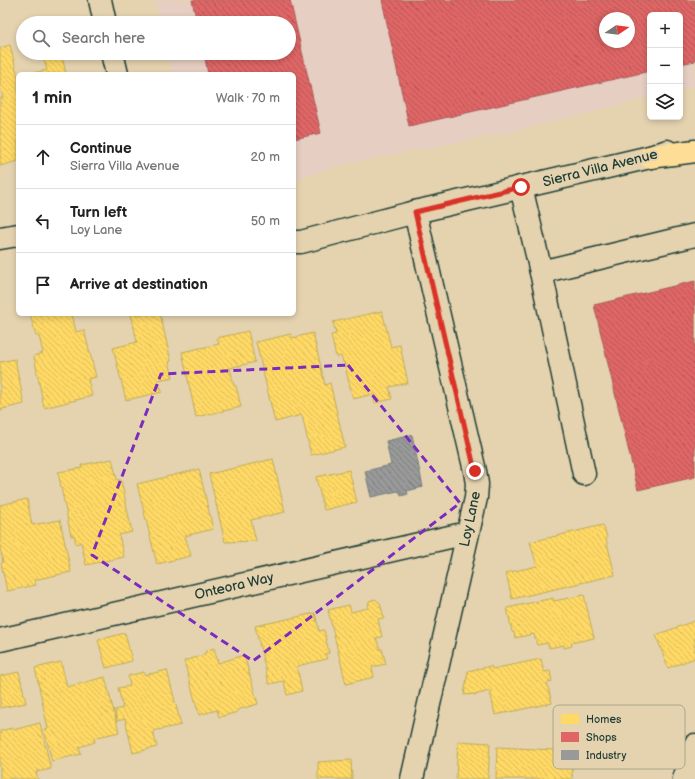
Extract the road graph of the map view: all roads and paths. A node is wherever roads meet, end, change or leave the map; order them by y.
1 (100, 0) edge
2 (103, 16) edge
3 (114, 60) edge
4 (117, 72) edge
5 (695, 142) edge
6 (695, 151) edge
7 (650, 157) junction
8 (521, 187) junction
9 (415, 212) junction
10 (16, 235) edge
11 (695, 235) edge
12 (0, 238) edge
13 (296, 242) edge
14 (541, 272) junction
15 (584, 474) dead end
16 (468, 533) junction
17 (0, 640) edge
18 (695, 745) edge
19 (412, 779) edge
20 (684, 779) edge

1 - 2 street
3 - 4 street
5 - 7 street, Sierra Villa Avenue
6 - 7 main road
7 - 8 street, Sierra Villa Avenue
8 - 9 street, Sierra Villa Avenue
8 - 14 street
9 - 13 street, Sierra Villa Avenue
9 - 16 street, Loy Lane
10 - 12 street
11 - 14 street
14 - 15 street
16 - 17 street, Onteora Way
16 - 19 street, Loy Lane
18 - 20 street

